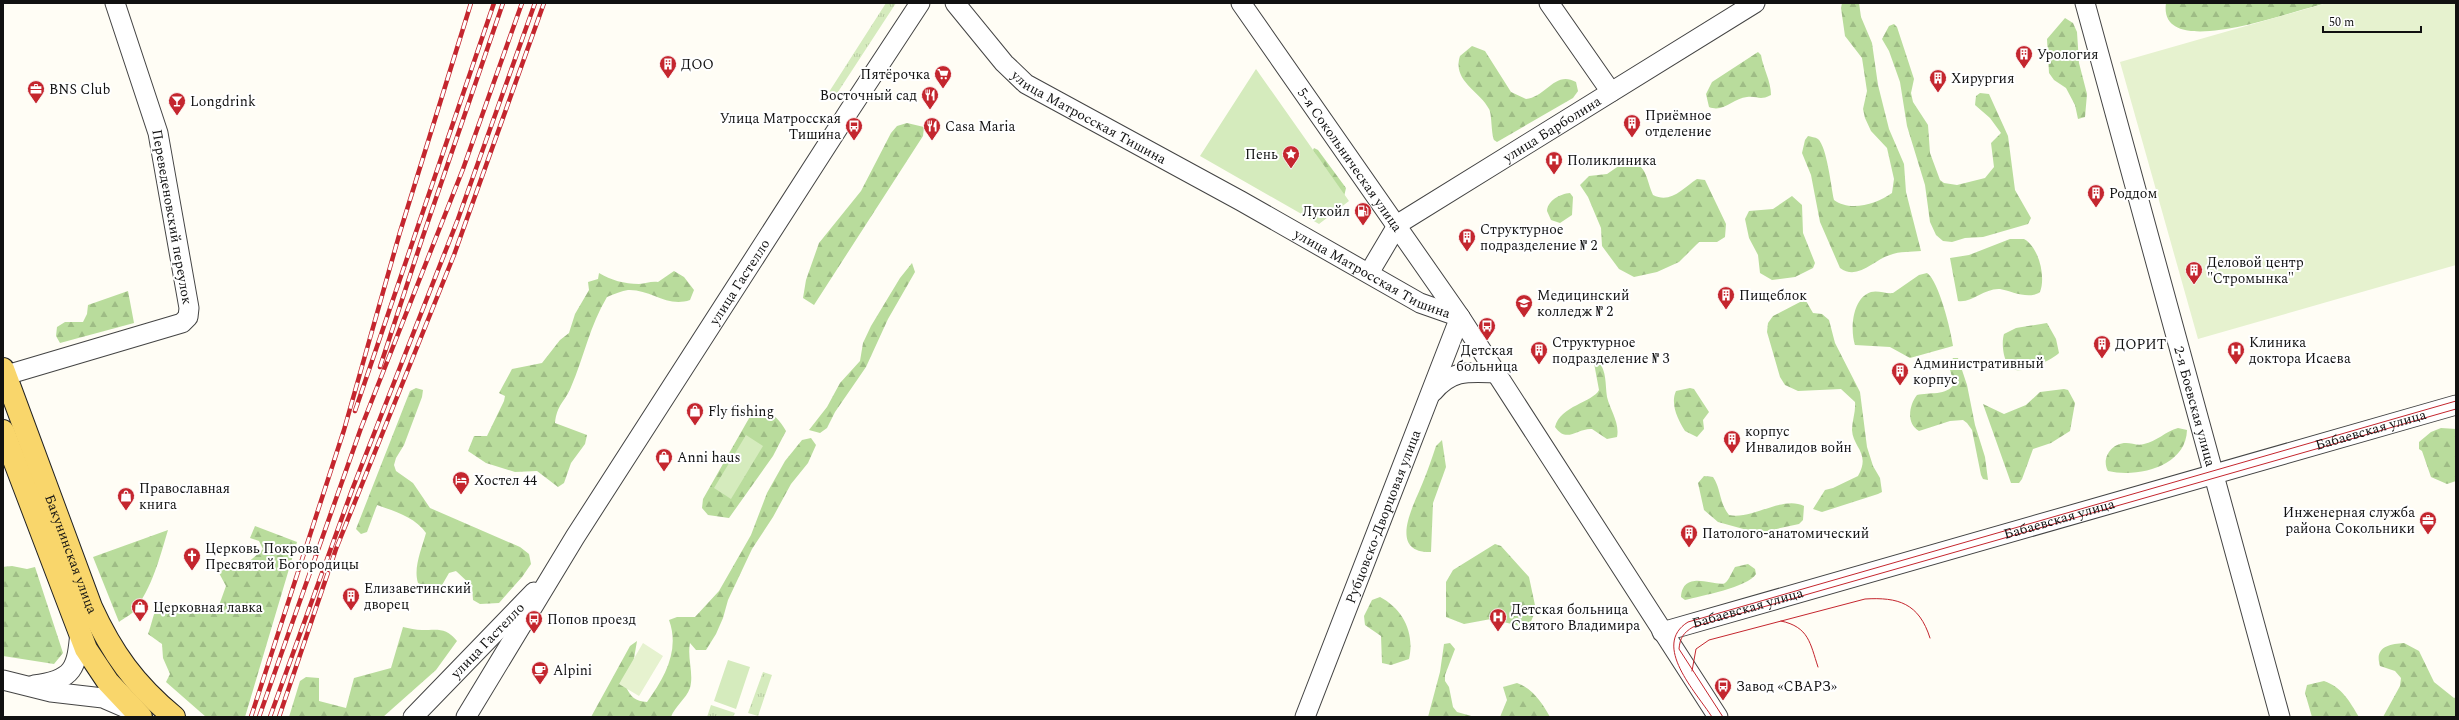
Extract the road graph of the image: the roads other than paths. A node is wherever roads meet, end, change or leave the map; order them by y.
1 (115, 3) edge
2 (920, 3) edge
3 (955, 3) edge
4 (1241, 3) edge
5 (1548, 3) edge
6 (1755, 3) edge
7 (2085, 3) edge
8 (1611, 92) junction
9 (1398, 224) junction
10 (1369, 274) junction
11 (1460, 317) junction
12 (4, 373) edge
13 (1497, 373) junction
14 (1430, 396) junction
15 (2456, 405) edge
16 (3, 431) edge
17 (2214, 475) junction
18 (560, 562) junction
19 (80, 631) junction
20 (1662, 632) junction
21 (3, 680) edge
22 (108, 682) junction
23 (29, 686) junction
24 (144, 710) edge
25 (174, 717) edge
26 (413, 717) edge
27 (466, 717) edge
28 (1305, 717) edge
29 (1718, 717) edge
30 (2280, 717) edge

1 - 12 street, Переведеновский переулок
2 - 18 street, улица Гастелло
3 - 10 street, улица Матросская Тишина
4 - 9 street, 5-я Сокольническая улица
5 - 8 street
6 - 8 street, улица Барболина
7 - 17 street, 2-я Боевская улица
8 - 9 street, улица Барболина
9 - 10 street, улица Барболина
9 - 11 street, 5-я Сокольническая улица
10 - 11 street, улица Матросская Тишина
11 - 13 street, улица Матросская Тишина
11 - 14 street, Рубцовско-Дворцовая улица
12 - 24 main road, Бакунинская улица
13 - 14 street
13 - 20 street, улица Матросская Тишина
14 - 28 street, Рубцовско-Дворцовая улица
15 - 17 street, Бабаевская улица
16 - 19 main road, Бакунинская улица
17 - 20 street, Бабаевская улица
17 - 30 street, 2-я Боевская улица
18 - 26 street, улица Гастелло
18 - 27 street, улица Гастелло
19 - 22 main road, Бакунинская улица
19 - 23 street
20 - 29 street, улица Матросская Тишина
21 - 23 street
22 - 23 street
22 - 24 main road, Бакунинская улица
23 - 24 street
24 - 25 main road, Бакунинская улица

